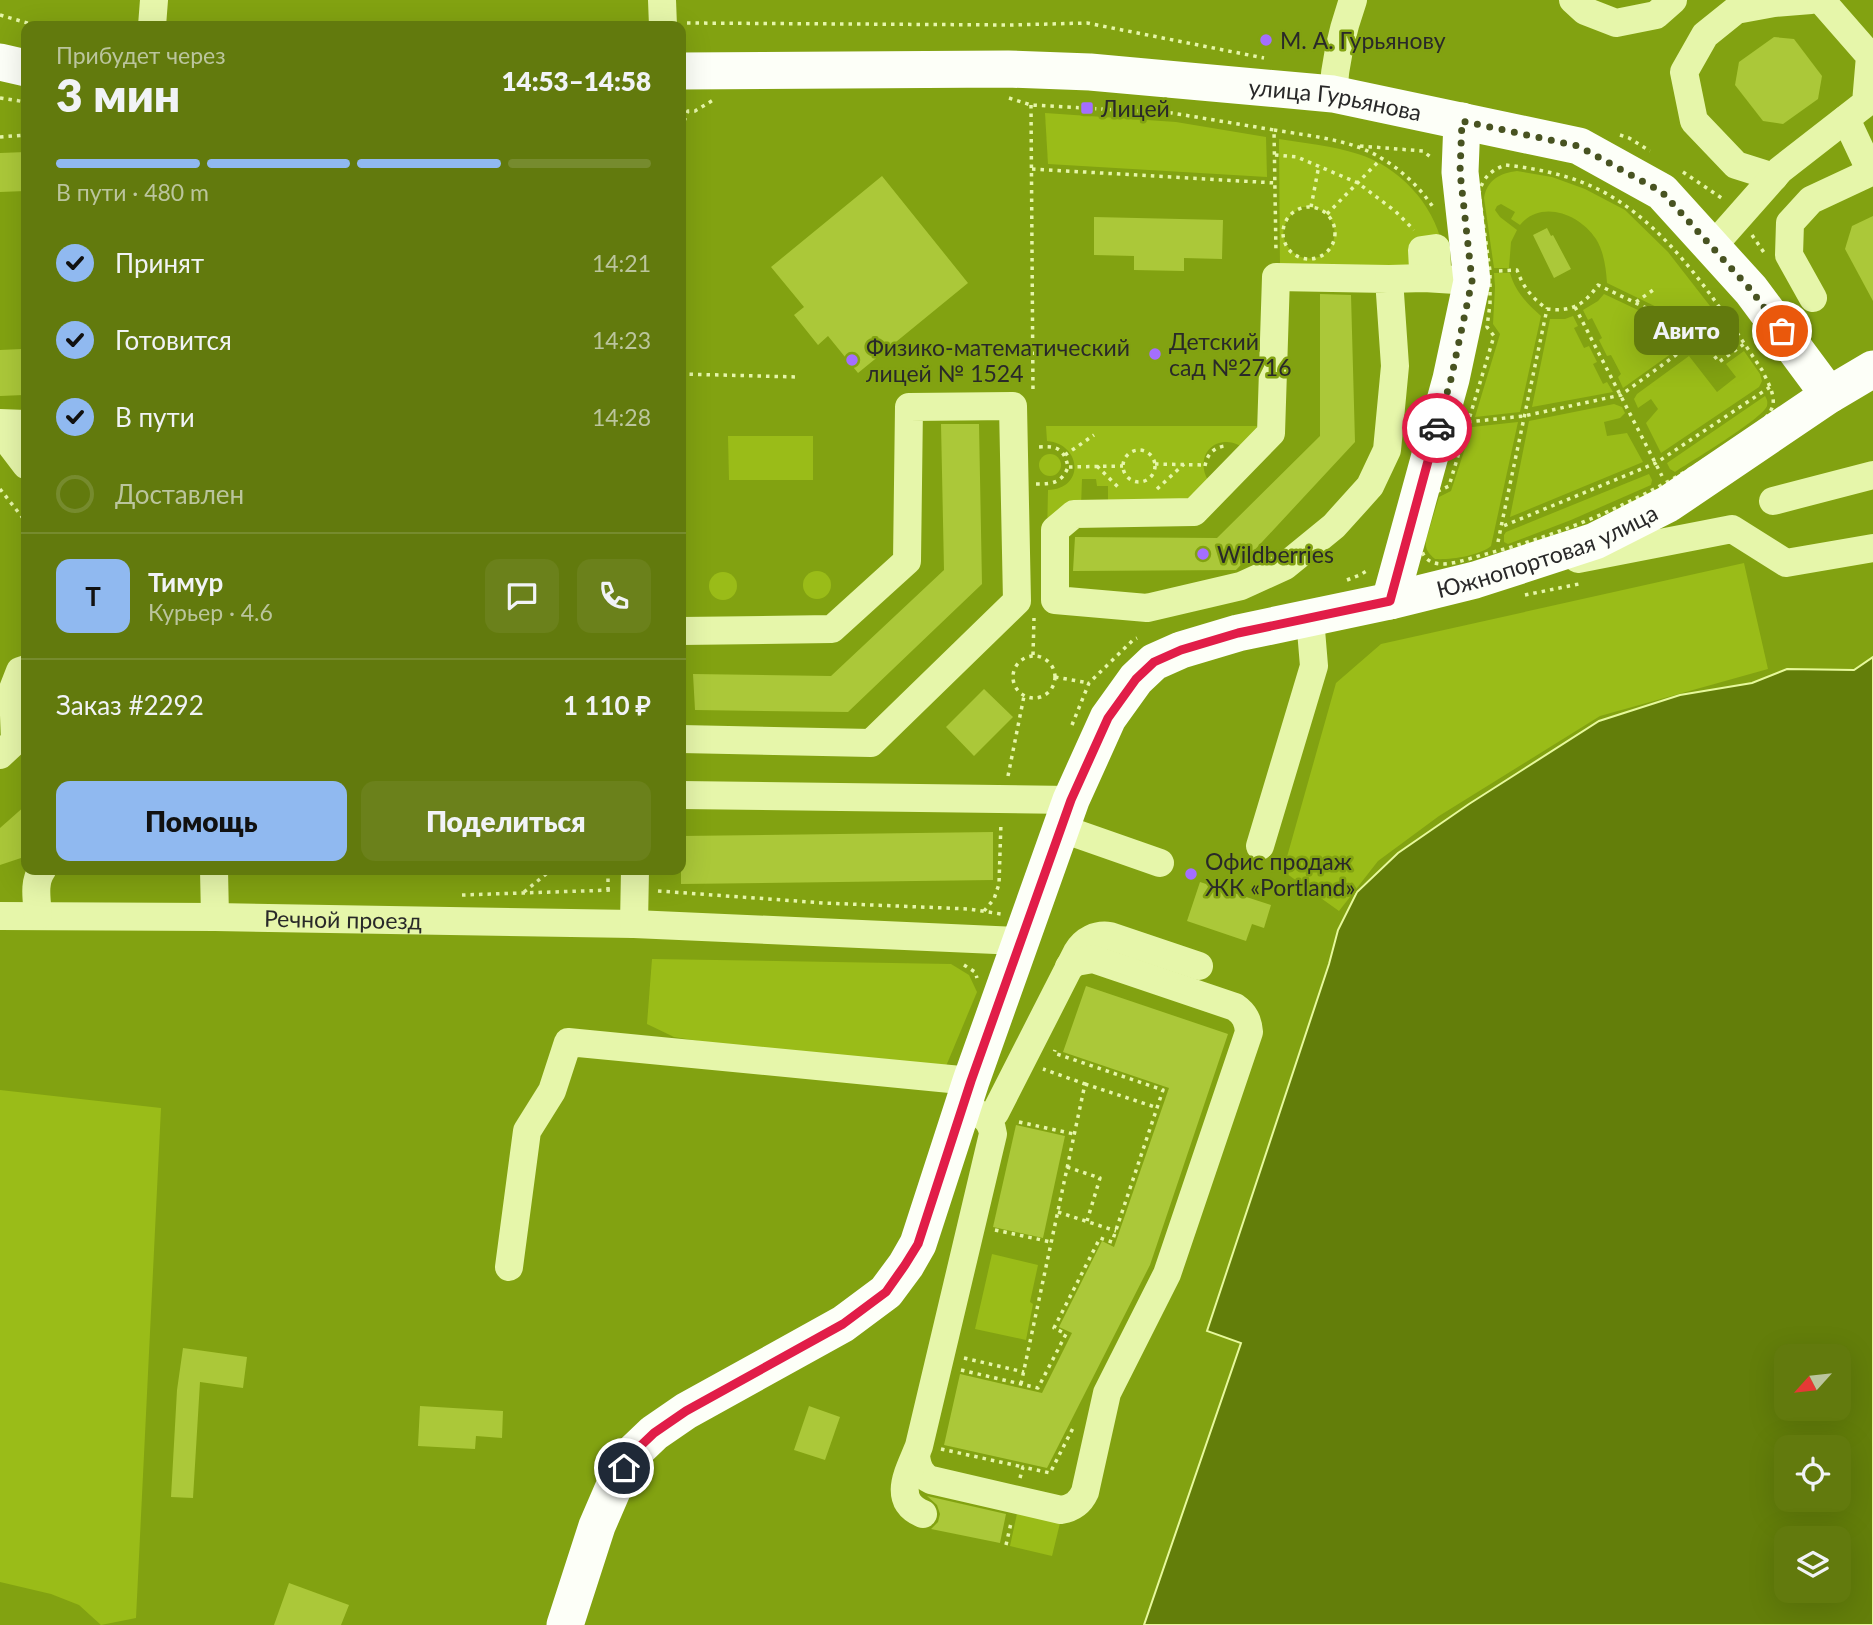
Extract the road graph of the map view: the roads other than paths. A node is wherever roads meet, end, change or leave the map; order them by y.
1 (154, 0) edge
2 (662, 0) edge
3 (1353, 0) edge
4 (1573, 0) edge
5 (1673, 0) edge
6 (1811, 0) edge
7 (1821, 0) edge
8 (152, 21) edge
9 (663, 21) edge
10 (0, 62) edge
11 (21, 67) edge
12 (686, 71) edge
13 (1333, 94) junction
14 (1862, 107) edge
15 (1462, 121) junction
16 (1872, 172) edge
17 (1774, 177) junction
18 (1712, 247) junction
19 (1489, 274) junction
20 (1389, 279) junction
21 (1813, 298) dead end
22 (1873, 369) edge
23 (1829, 395) junction
24 (0, 423) edge
25 (21, 424) edge
26 (0, 431) edge
27 (21, 459) edge
28 (1873, 475) edge
29 (1773, 501) dead end
30 (1873, 548) edge
31 (1475, 580) junction
32 (1390, 601) junction
33 (1310, 618) junction
34 (686, 631) edge
35 (13, 679) edge
36 (686, 739) edge
37 (0, 755) edge
38 (686, 795) edge
39 (1065, 814) junction
40 (1260, 846) dead end
41 (1160, 863) dead end
42 (38, 875) edge
43 (214, 875) edge
44 (635, 875) edge
45 (0, 916) edge
46 (38, 916) junction
47 (215, 917) junction
48 (634, 924) junction
49 (1020, 941) junction
50 (1199, 966) dead end
51 (1069, 967) junction
52 (974, 1102) junction
53 (509, 1267) dead end
54 (927, 1452) junction
55 (923, 1514) dead end
56 (565, 1625) edge

1 - 8 street
2 - 9 street
3 - 13 street
4 - 5 street
6 - 17 street
7 - 14 street
10 - 11 main road
12 - 13 main road, улица Гурьянова
13 - 15 main road, улица Гурьянова
14 - 16 street
14 - 17 street
15 - 18 main road, улица Гурьянова
15 - 19 main road
16 - 21 street
17 - 18 street
18 - 23 main road, улица Гурьянова
19 - 20 street
19 - 32 main road
20 - 20 street
22 - 23 main road
23 - 31 main road, Южнопортовая улица
24 - 25 street
26 - 27 street
28 - 29 street
30 - 31 street
31 - 32 main road, Южнопортовая улица
32 - 33 main road, Южнопортовая улица
33 - 39 main road, Южнопортовая улица
33 - 40 street
34 - 36 street
35 - 37 street
38 - 39 street
39 - 41 street
39 - 49 main road, Южнопортовая улица
42 - 46 street
43 - 47 street
44 - 48 street
45 - 46 street, Речной проезд
46 - 47 street, Речной проезд
47 - 48 street, Речной проезд
48 - 49 street, Речной проезд
49 - 52 main road, Южнопортовая улица
50 - 51 street
51 - 52 street
51 - 54 street
52 - 53 street
52 - 54 street
52 - 56 main road, Южнопортовая улица
54 - 55 street

